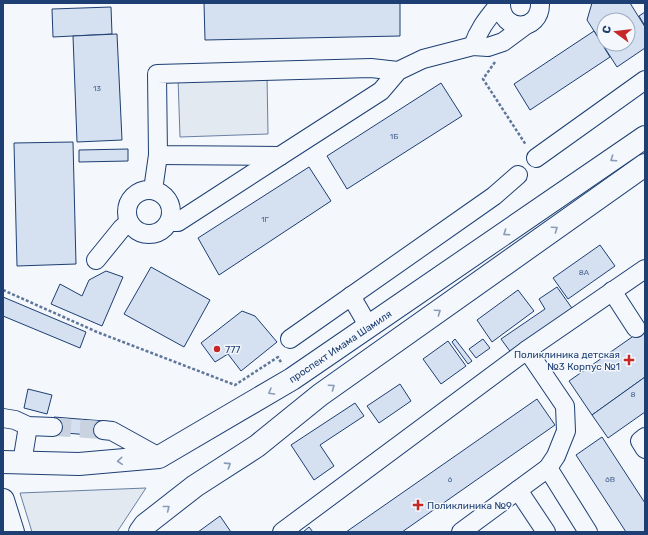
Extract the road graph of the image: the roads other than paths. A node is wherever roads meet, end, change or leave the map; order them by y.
1 (501, 3) edge
2 (540, 3) edge
3 (526, 25) junction
4 (473, 46) junction
5 (398, 71) junction
6 (645, 80) edge
7 (645, 137) edge
8 (158, 155) junction
9 (280, 156) junction
10 (536, 158) road end
11 (645, 165) edge
12 (518, 175) dead end
13 (152, 190) junction
14 (129, 222) junction
15 (169, 222) junction
16 (96, 260) dead end
17 (645, 269) edge
18 (612, 291) junction
19 (351, 296) junction
20 (369, 327) junction
21 (636, 328) dead end
22 (290, 339) dead end
23 (526, 350) junction
24 (3, 418) edge
25 (28, 426) junction
26 (53, 427) tunnel mouth
27 (103, 430) tunnel mouth
28 (645, 437) edge
29 (645, 449) edge
30 (159, 457) junction
31 (13, 463) edge
32 (548, 468) junction
33 (518, 490) junction
34 (3, 500) edge
35 (13, 532) edge
36 (140, 532) edge
37 (282, 532) edge
38 (461, 532) edge
39 (546, 532) edge
40 (588, 532) edge

1 - 3 street
1 - 4 street
2 - 3 street
3 - 4 street
4 - 5 street
5 - 8 street
5 - 9 street
6 - 10 street
7 -> 20 main road, проспект Имама Шамиля
8 - 9 street
8 - 13 street
9 - 15 street
36 -> 11 main road
12 - 19 street
13 - 14 street
13 - 15 street
14 - 15 street
14 - 16 street
17 - 18 street
18 - 21 street
18 - 23 street
19 - 20 street
19 - 22 street
20 -> 30 main road, проспект Имама Шамиля
23 - 32 street
23 - 37 street
24 - 25 street
25 - 26 street
25 - 31 street
27 - 30 street
28 - 29 street
30 -> 31 main road, проспект Имама Шамиля
32 - 33 street
32 - 40 street
33 - 38 street
33 - 39 street
34 - 35 main road

